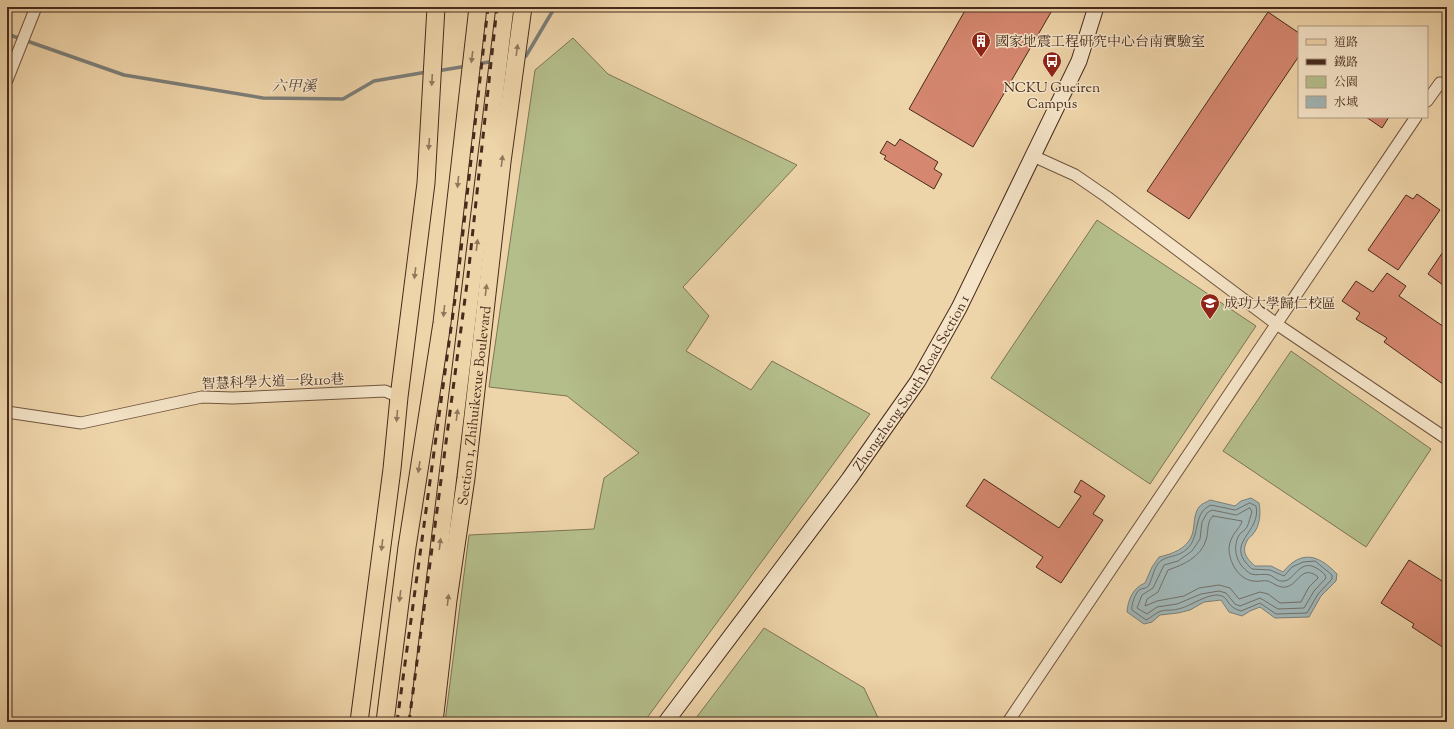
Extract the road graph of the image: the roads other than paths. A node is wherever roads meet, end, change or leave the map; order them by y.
1 (36, 7) edge
2 (505, 7) edge
3 (523, 7) edge
4 (1096, 7) edge
5 (436, 10) edge
6 (478, 13) edge
7 (7, 80) edge
8 (1440, 83) dead end
9 (1428, 100) edge
10 (1415, 118) edge
11 (1033, 156) junction
12 (1275, 323) junction
13 (399, 397) junction
14 (7, 412) edge
15 (1447, 439) edge
16 (444, 629) junction
17 (422, 695) junction
18 (359, 722) edge
19 (385, 722) edge
20 (418, 722) edge
21 (434, 722) edge
22 (666, 722) edge
23 (1008, 722) edge

1 - 7 street
17 -> 2 main road, Section 1, Zhihuikexue Boulevard
16 -> 3 main road, Section 1, Zhihuikexue Boulevard
4 - 11 street, Zhongzheng South Road Section 1
5 -> 13 main road
6 -> 19 main road
8 - 9 street
10 - 12 street
11 - 12 street
11 - 22 street, Zhongzheng South Road Section 1
12 - 15 street
12 - 23 street
13 - 14 street, 智慧科學大道一段110巷
13 -> 18 main road
16 - 17 main road
16 - 21 main road, Section 1, Zhihuikexue Boulevard
17 - 20 main road, Section 1, Zhihuikexue Boulevard

